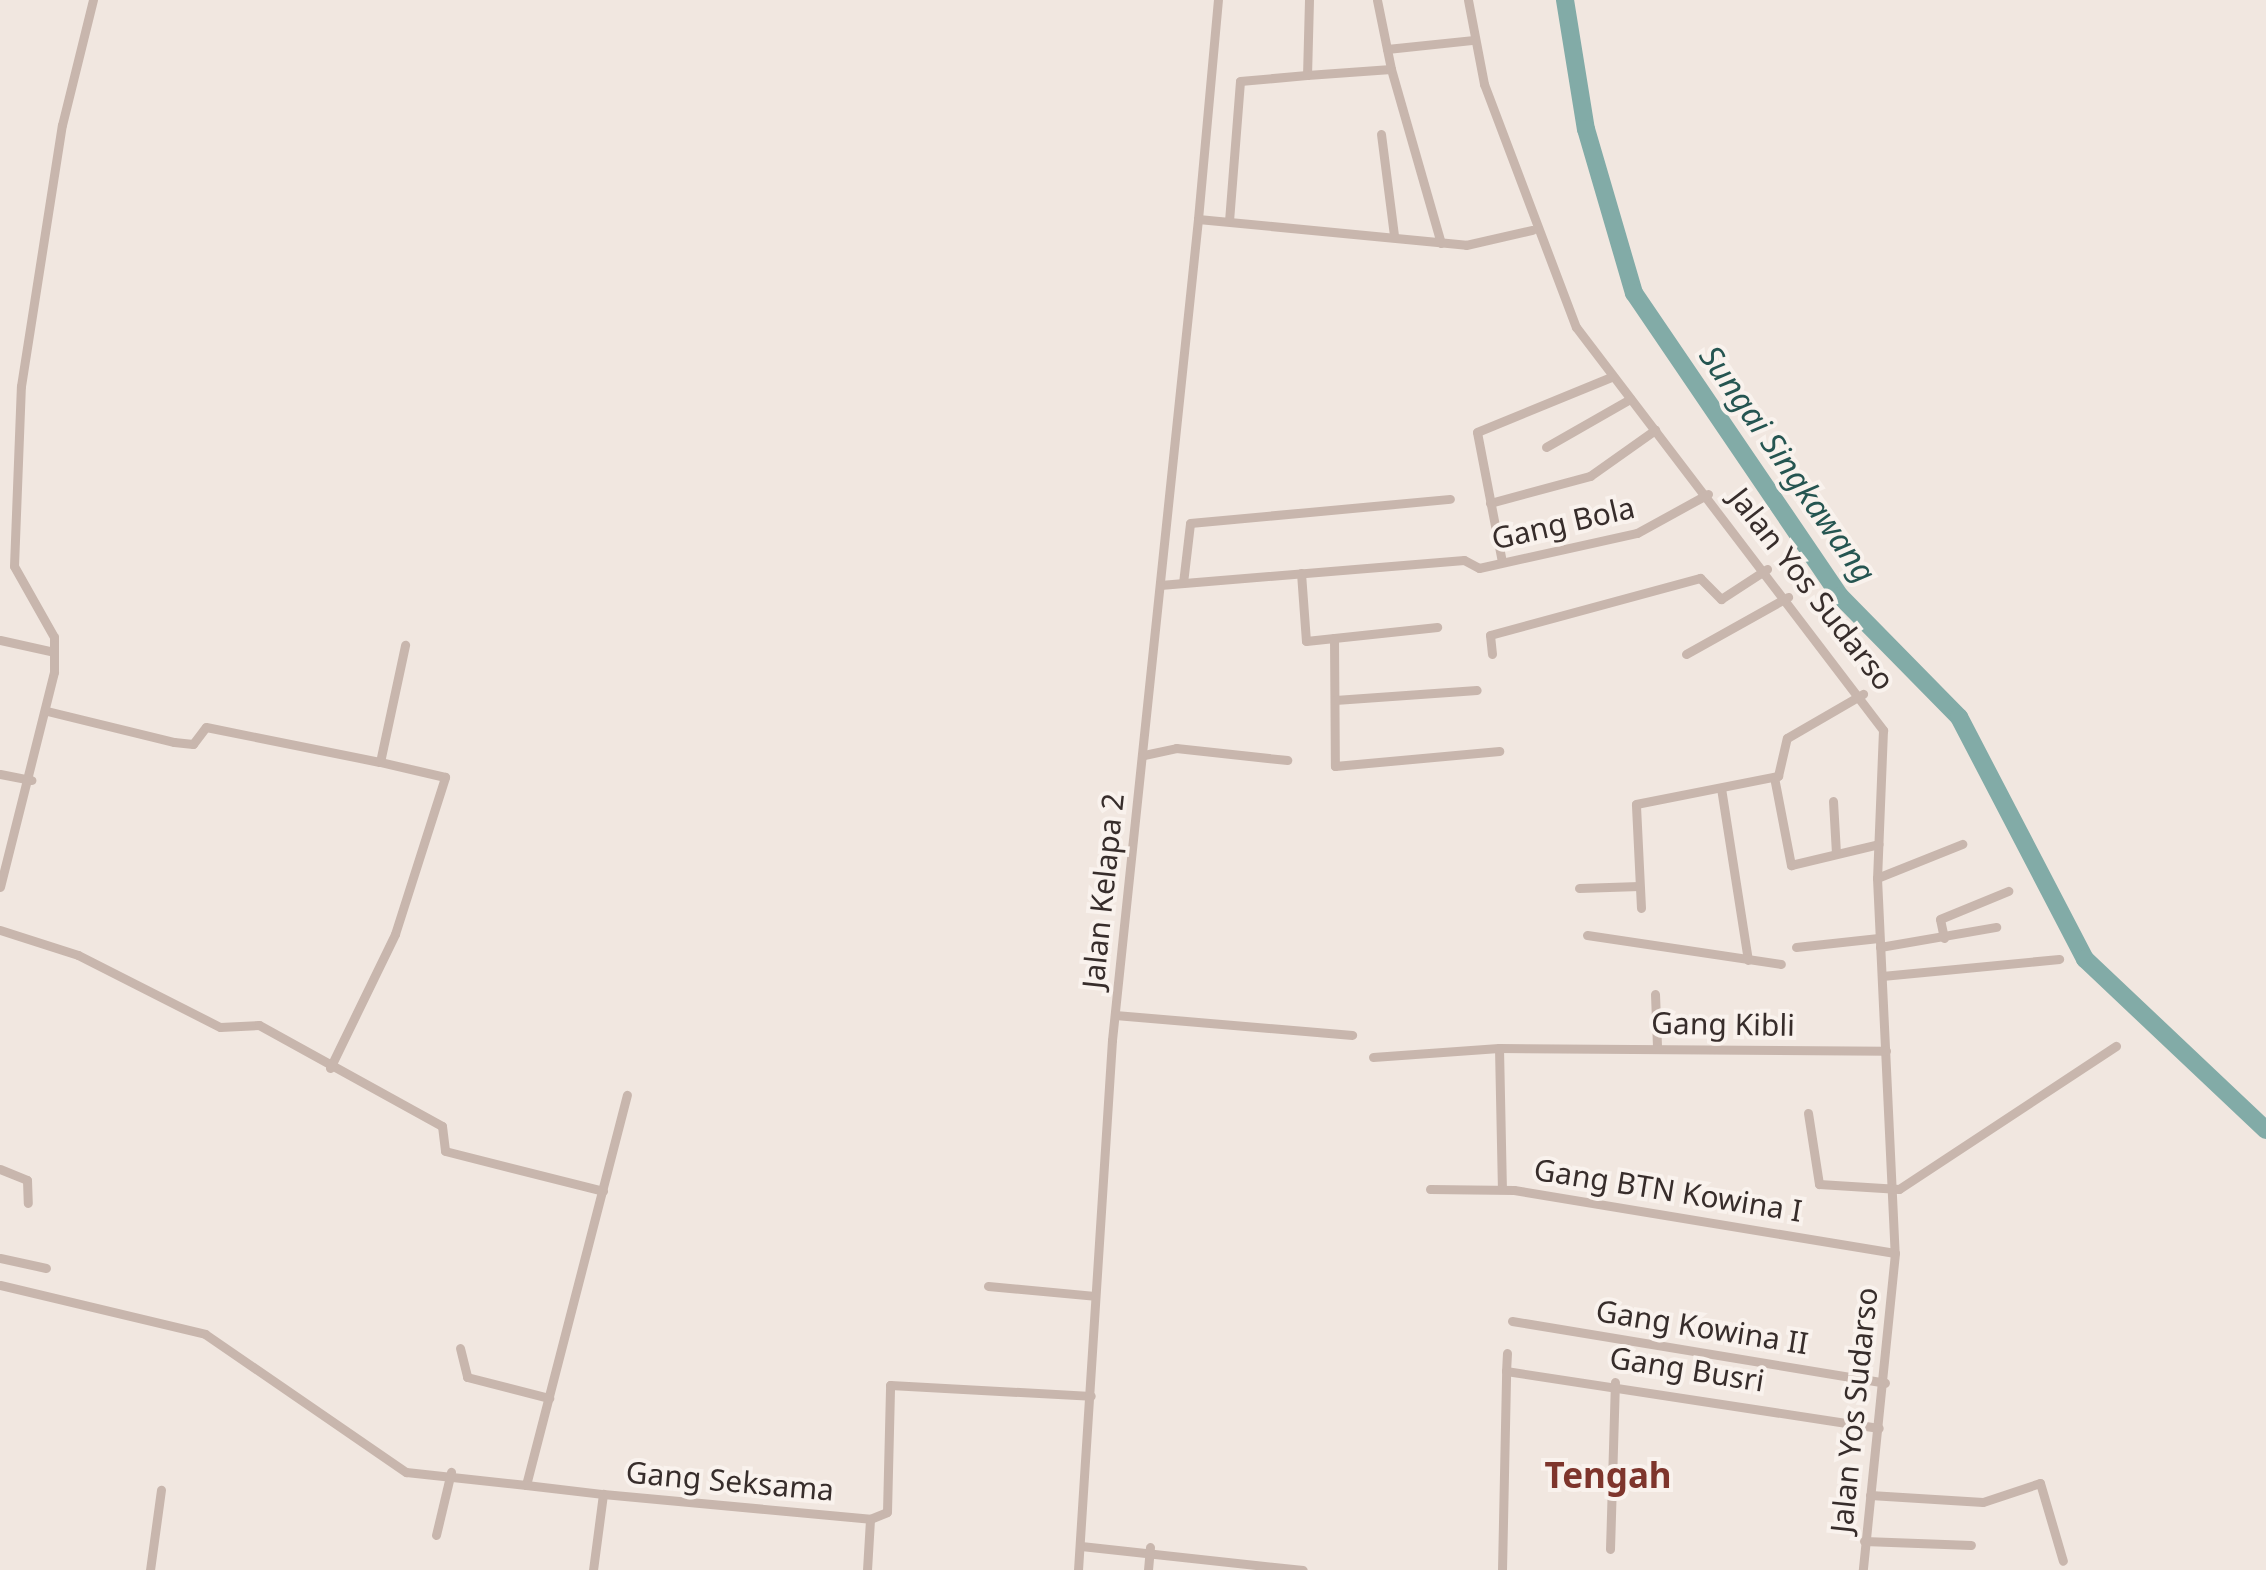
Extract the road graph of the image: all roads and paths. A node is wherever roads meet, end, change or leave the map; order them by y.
1 (93, 0) edge
2 (1218, 0) edge
3 (1309, 0) edge
4 (1377, 0) edge
5 (1468, 0) edge
6 (1472, 40) junction
7 (1387, 49) junction
8 (1391, 69) junction
9 (1308, 75) junction
10 (1381, 134) dead end
11 (1208, 219) junction
12 (1229, 220) junction
13 (1532, 230) junction
14 (1394, 235) junction
15 (1441, 243) junction
16 (1611, 377) junction
17 (1630, 399) junction
18 (1655, 430) junction
19 (1546, 447) dead end
20 (1708, 494) junction
21 (1450, 499) dead end
22 (1490, 503) junction
23 (0, 538) edge
24 (13, 539) junction
25 (1502, 562) junction
26 (1766, 568) junction
27 (1301, 574) junction
28 (1173, 584) junction
29 (1788, 597) junction
30 (1437, 626) dead end
31 (1334, 638) junction
32 (0, 640) edge
33 (405, 645) dead end
34 (54, 652) junction
35 (1492, 654) dead end
36 (1686, 654) dead end
37 (1477, 690) dead end
38 (1863, 694) junction
39 (1335, 700) junction
40 (47, 711) junction
41 (1499, 750) dead end
42 (1144, 755) junction
43 (1287, 760) dead end
44 (380, 762) junction
45 (0, 774) edge
46 (1774, 777) junction
47 (32, 780) junction
48 (1722, 788) junction
49 (1833, 801) dead end
50 (1879, 844) junction
51 (1962, 844) dead end
52 (1836, 853) junction
53 (1878, 878) junction
54 (1639, 886) junction
55 (0, 887) edge
56 (1579, 888) dead end
57 (2008, 890) dead end
58 (1641, 908) dead end
59 (1996, 927) dead end
60 (0, 930) edge
61 (1587, 935) dead end
62 (1944, 938) junction
63 (1880, 943) junction
64 (1796, 946) dead end
65 (2059, 959) dead end
66 (1748, 960) junction
67 (1781, 964) dead end
68 (1882, 976) junction
69 (1655, 994) dead end
70 (1115, 1015) junction
71 (1352, 1034) dead end
72 (2116, 1046) dead end
73 (1500, 1048) junction
74 (1657, 1048) junction
75 (1886, 1051) junction
76 (1373, 1057) dead end
77 (330, 1068) junction
78 (627, 1094) dead end
79 (1808, 1113) dead end
80 (0, 1169) edge
81 (1502, 1188) junction
82 (1430, 1189) dead end
83 (1895, 1190) junction
84 (603, 1191) junction
85 (28, 1203) dead end
86 (1894, 1253) junction
87 (0, 1258) edge
88 (46, 1268) dead end
89 (0, 1285) edge
90 (988, 1286) dead end
91 (1095, 1296) junction
92 (1512, 1321) dead end
93 (460, 1348) dead end
94 (1508, 1353) dead end
95 (1506, 1371) junction
96 (1615, 1382) junction
97 (1884, 1383) junction
98 (1091, 1396) junction
99 (549, 1398) junction
100 (1879, 1428) junction
101 (450, 1472) junction
102 (526, 1485) junction
103 (161, 1490) dead end
104 (603, 1494) junction
105 (1870, 1495) junction
106 (870, 1519) junction
107 (436, 1535) dead end
108 (1864, 1541) junction
109 (1971, 1545) dead end
110 (1081, 1546) junction
111 (1150, 1547) junction
112 (1610, 1549) dead end
113 (2063, 1562) dead end
114 (1502, 1568) edge
115 (150, 1570) edge
116 (594, 1570) edge
117 (867, 1570) edge
118 (1078, 1570) edge
119 (1148, 1570) edge
120 (1303, 1570) edge
121 (1516, 1570) edge
122 (1862, 1570) edge

1 - 24 street
2 - 11 street, Jalan Kelapa 2
3 - 9 street
4 - 7 street
5 - 6 street, Jalan Yos Sudarso
6 - 7 street
6 - 13 street, Jalan Yos Sudarso
7 - 8 street
8 - 9 street
8 - 15 street
9 - 12 street
10 - 14 street
11 - 12 street
11 - 28 street, Jalan Kelapa 2
12 - 14 street
13 - 15 street
13 - 16 street, Jalan Yos Sudarso
14 - 15 street
16 - 17 street, Jalan Yos Sudarso
16 - 22 street
17 - 18 street, Jalan Yos Sudarso
17 - 19 street
18 - 20 street, Jalan Yos Sudarso
18 - 22 street
20 - 25 street, Gang Bola
20 - 26 street, Jalan Yos Sudarso
21 - 28 street
22 - 25 street
23 - 24 street
24 - 34 street
25 - 27 street, Gang Bola
26 - 29 street, Jalan Yos Sudarso
26 - 35 street
27 - 28 street
27 - 31 street
28 - 42 street, Jalan Kelapa 2
29 - 36 street
29 - 38 street, Jalan Yos Sudarso
30 - 31 street
31 - 39 street
32 - 34 street
33 - 44 street
34 - 40 street
37 - 39 street
38 - 46 street
38 - 50 street, Jalan Yos Sudarso
39 - 41 street
40 - 44 street
40 - 47 street
42 - 43 street
42 - 70 street, Jalan Kelapa 2
44 - 77 street
45 - 47 street
46 - 48 street
46 - 52 street
47 - 55 street
48 - 54 street
48 - 66 street
49 - 52 street
50 - 52 street
50 - 53 street, Jalan Yos Sudarso
51 - 53 street
53 - 63 street, Jalan Yos Sudarso
54 - 56 street
54 - 58 street
57 - 62 street
59 - 62 street
60 - 77 street
61 - 66 street
62 - 63 street
63 - 64 street
63 - 68 street, Jalan Yos Sudarso
65 - 68 street
66 - 67 street
68 - 75 street, Jalan Yos Sudarso
69 - 74 street
70 - 71 street
70 - 91 street, Jalan Kelapa 2
72 - 83 street
73 - 74 street, Gang Kibli
73 - 76 street, Gang Kibli
73 - 81 street
74 - 75 street, Gang Kibli
75 - 83 street, Jalan Yos Sudarso
77 - 84 street
78 - 84 street
79 - 83 street
80 - 85 street
81 - 82 street, Gang BTN Kowina I
81 - 86 street, Gang BTN Kowina I
83 - 86 street, Jalan Yos Sudarso
84 - 99 street
86 - 97 street, Jalan Yos Sudarso
87 - 88 street
89 - 101 street
90 - 91 street
91 - 98 street, Jalan Kelapa 2
92 - 97 street, Gang Kowina II
93 - 99 street
94 - 95 street
95 - 96 street, Gang Busri
95 - 114 street
96 - 100 street, Gang Busri
96 - 112 street
97 - 100 street, Jalan Yos Sudarso
98 - 106 street
98 - 110 street, Jalan Kelapa 2
99 - 102 street
100 - 105 street, Jalan Yos Sudarso
101 - 102 street
101 - 107 street
102 - 104 street
103 - 115 street
104 - 106 street, Gang Seksama
104 - 116 street, Gang Seksama
105 - 108 street, Jalan Yos Sudarso
105 - 113 street
106 - 117 street
108 - 109 street
108 - 122 street, Jalan Yos Sudarso
110 - 111 street
110 - 118 street, Jalan Kelapa 2
111 - 119 street
111 - 120 street
114 - 121 street

